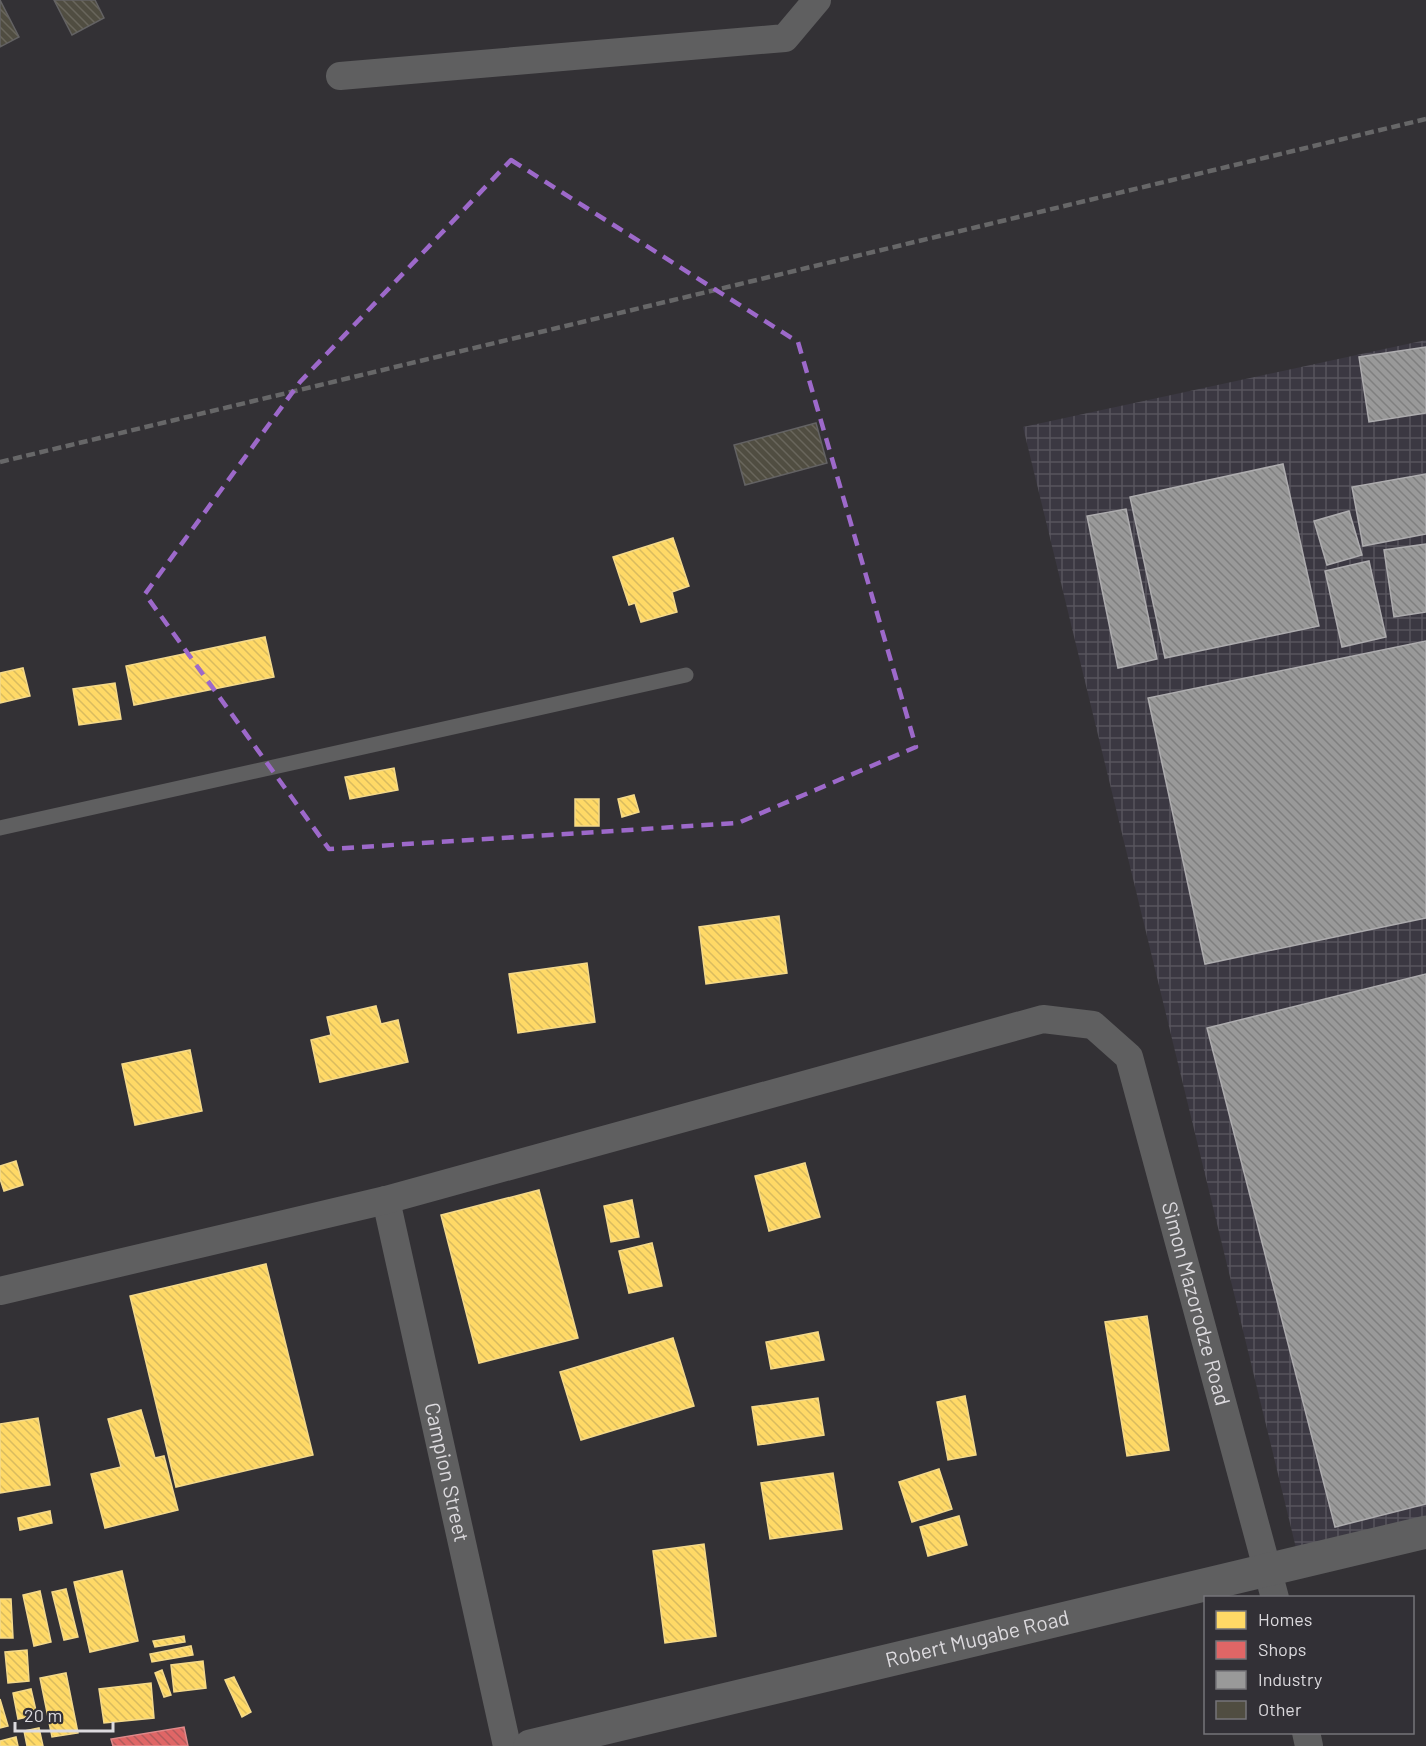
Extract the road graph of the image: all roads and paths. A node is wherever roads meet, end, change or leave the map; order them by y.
1 (817, 0) edge
2 (340, 76) dead end
3 (686, 675) dead end
4 (0, 828) edge
5 (386, 1200) junction
6 (0, 1291) edge
7 (1426, 1532) edge
8 (1272, 1583) edge
9 (1213, 1596) edge
10 (1204, 1598) edge
11 (507, 1746) edge
12 (530, 1746) edge

1 - 2 street
3 - 4 lane
5 - 6 street
5 - 8 street, Simon Mazorodze Road
5 - 11 street, Campion Street
7 - 8 street, Robert Mugabe Road
8 - 9 street, Robert Mugabe Road
10 - 12 street, Robert Mugabe Road

